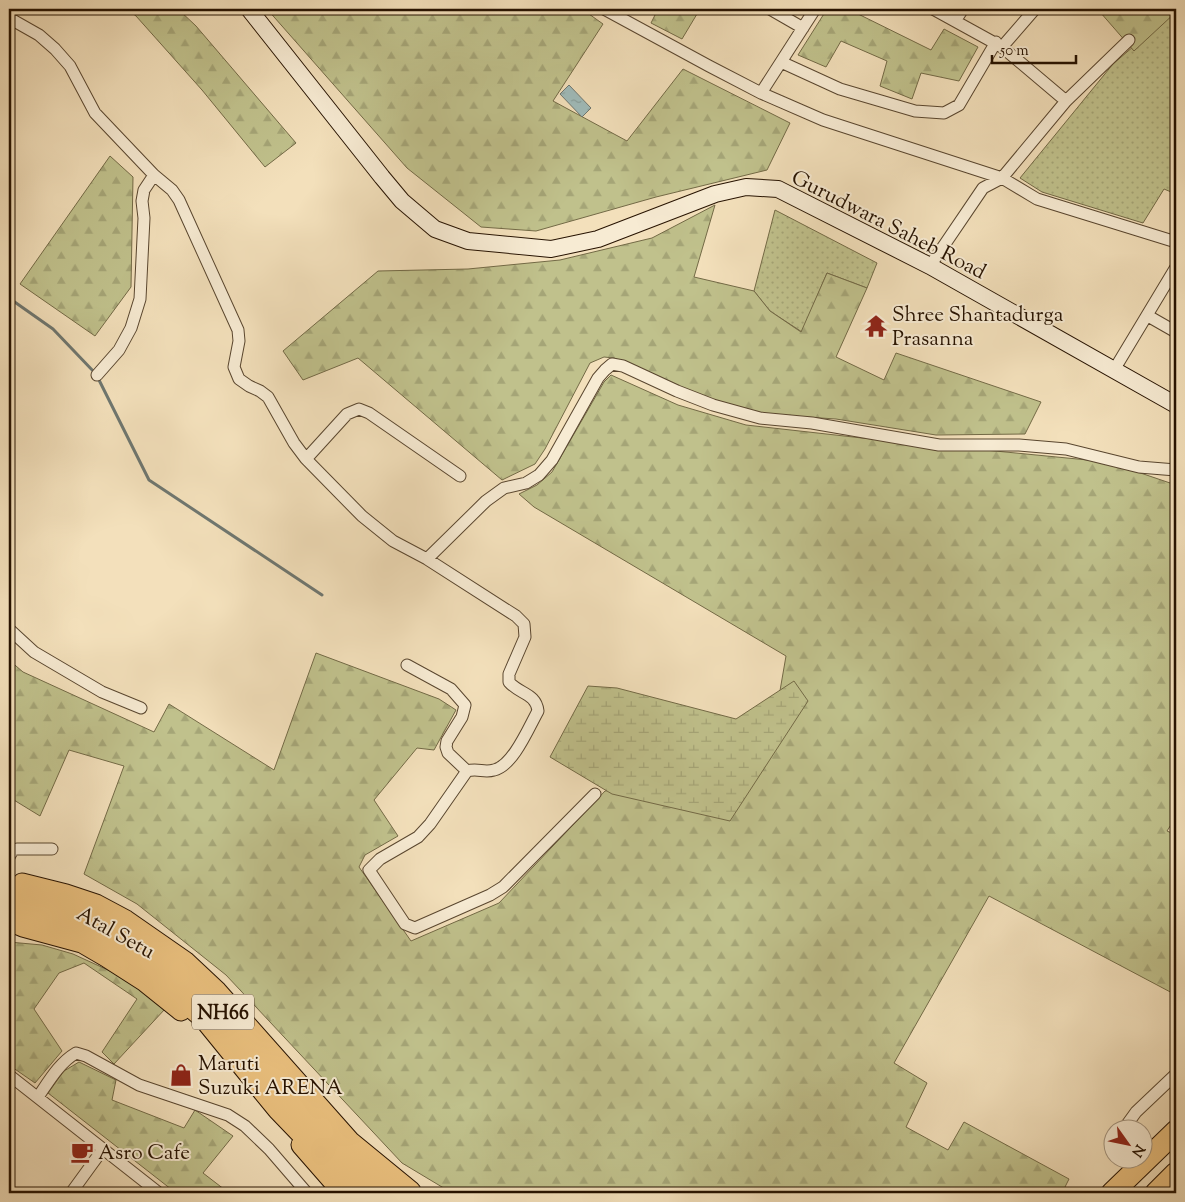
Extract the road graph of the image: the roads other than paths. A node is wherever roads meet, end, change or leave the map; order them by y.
1 (249, 9) edge
2 (604, 9) edge
3 (770, 9) edge
4 (815, 9) edge
5 (933, 9) edge
6 (963, 9) edge
7 (1035, 9) edge
8 (9, 18) edge
9 (956, 21) junction
10 (803, 28) junction
11 (1129, 40) dead end
12 (999, 44) junction
13 (781, 62) junction
14 (761, 93) junction
15 (1066, 100) junction
16 (154, 175) junction
17 (1002, 178) junction
18 (1176, 242) edge
19 (930, 266) junction
20 (1176, 266) edge
21 (1148, 316) junction
22 (1176, 332) edge
23 (1114, 370) junction
24 (97, 375) dead end
25 (1176, 405) edge
26 (306, 458) junction
27 (1176, 470) edge
28 (460, 476) dead end
29 (427, 559) junction
30 (9, 629) edge
31 (407, 665) dead end
32 (141, 708) dead end
33 (467, 771) junction
34 (595, 794) dead end
35 (52, 849) dead end
36 (9, 857) edge
37 (9, 880) edge
38 (9, 888) edge
39 (9, 907) edge
40 (9, 921) edge
41 (1176, 1074) edge
42 (9, 1075) edge
43 (38, 1098) junction
44 (1130, 1120) edge
45 (1176, 1131) edge
46 (103, 1149) junction
47 (1176, 1173) edge
48 (1159, 1192) edge
49 (71, 1193) edge
50 (159, 1193) edge
51 (307, 1193) edge
52 (342, 1193) edge
53 (371, 1193) edge
54 (407, 1193) edge
55 (1112, 1193) edge

1 - 19 street, Gurudwara Saheb Road
2 - 14 street
3 - 10 street
4 - 10 street
5 - 9 street
6 - 9 street
7 - 12 street
8 - 16 street
9 - 12 street
10 - 13 street
11 - 15 street
12 - 13 street
12 - 15 street
13 - 14 street
14 - 17 street
15 - 17 street
16 - 24 street
16 - 26 street
17 - 18 street
17 - 19 street
19 - 23 street, Gurudwara Saheb Road
20 - 21 street
21 - 22 street
21 - 23 street
23 - 25 street, Gurudwara Saheb Road
26 - 28 street
26 - 29 street
27 - 29 street
29 - 33 street
30 - 32 street
31 - 33 street
33 - 34 street
35 - 36 street
37 - 54 main road
38 - 54 highway, Atal Setu / NH66
39 - 53 highway, Atal Setu / NH66
40 - 52 main road
41 - 44 street
42 - 43 street
43 - 46 street
43 - 51 street
45 - 55 highway
46 - 49 street
46 - 50 street
47 - 48 highway

